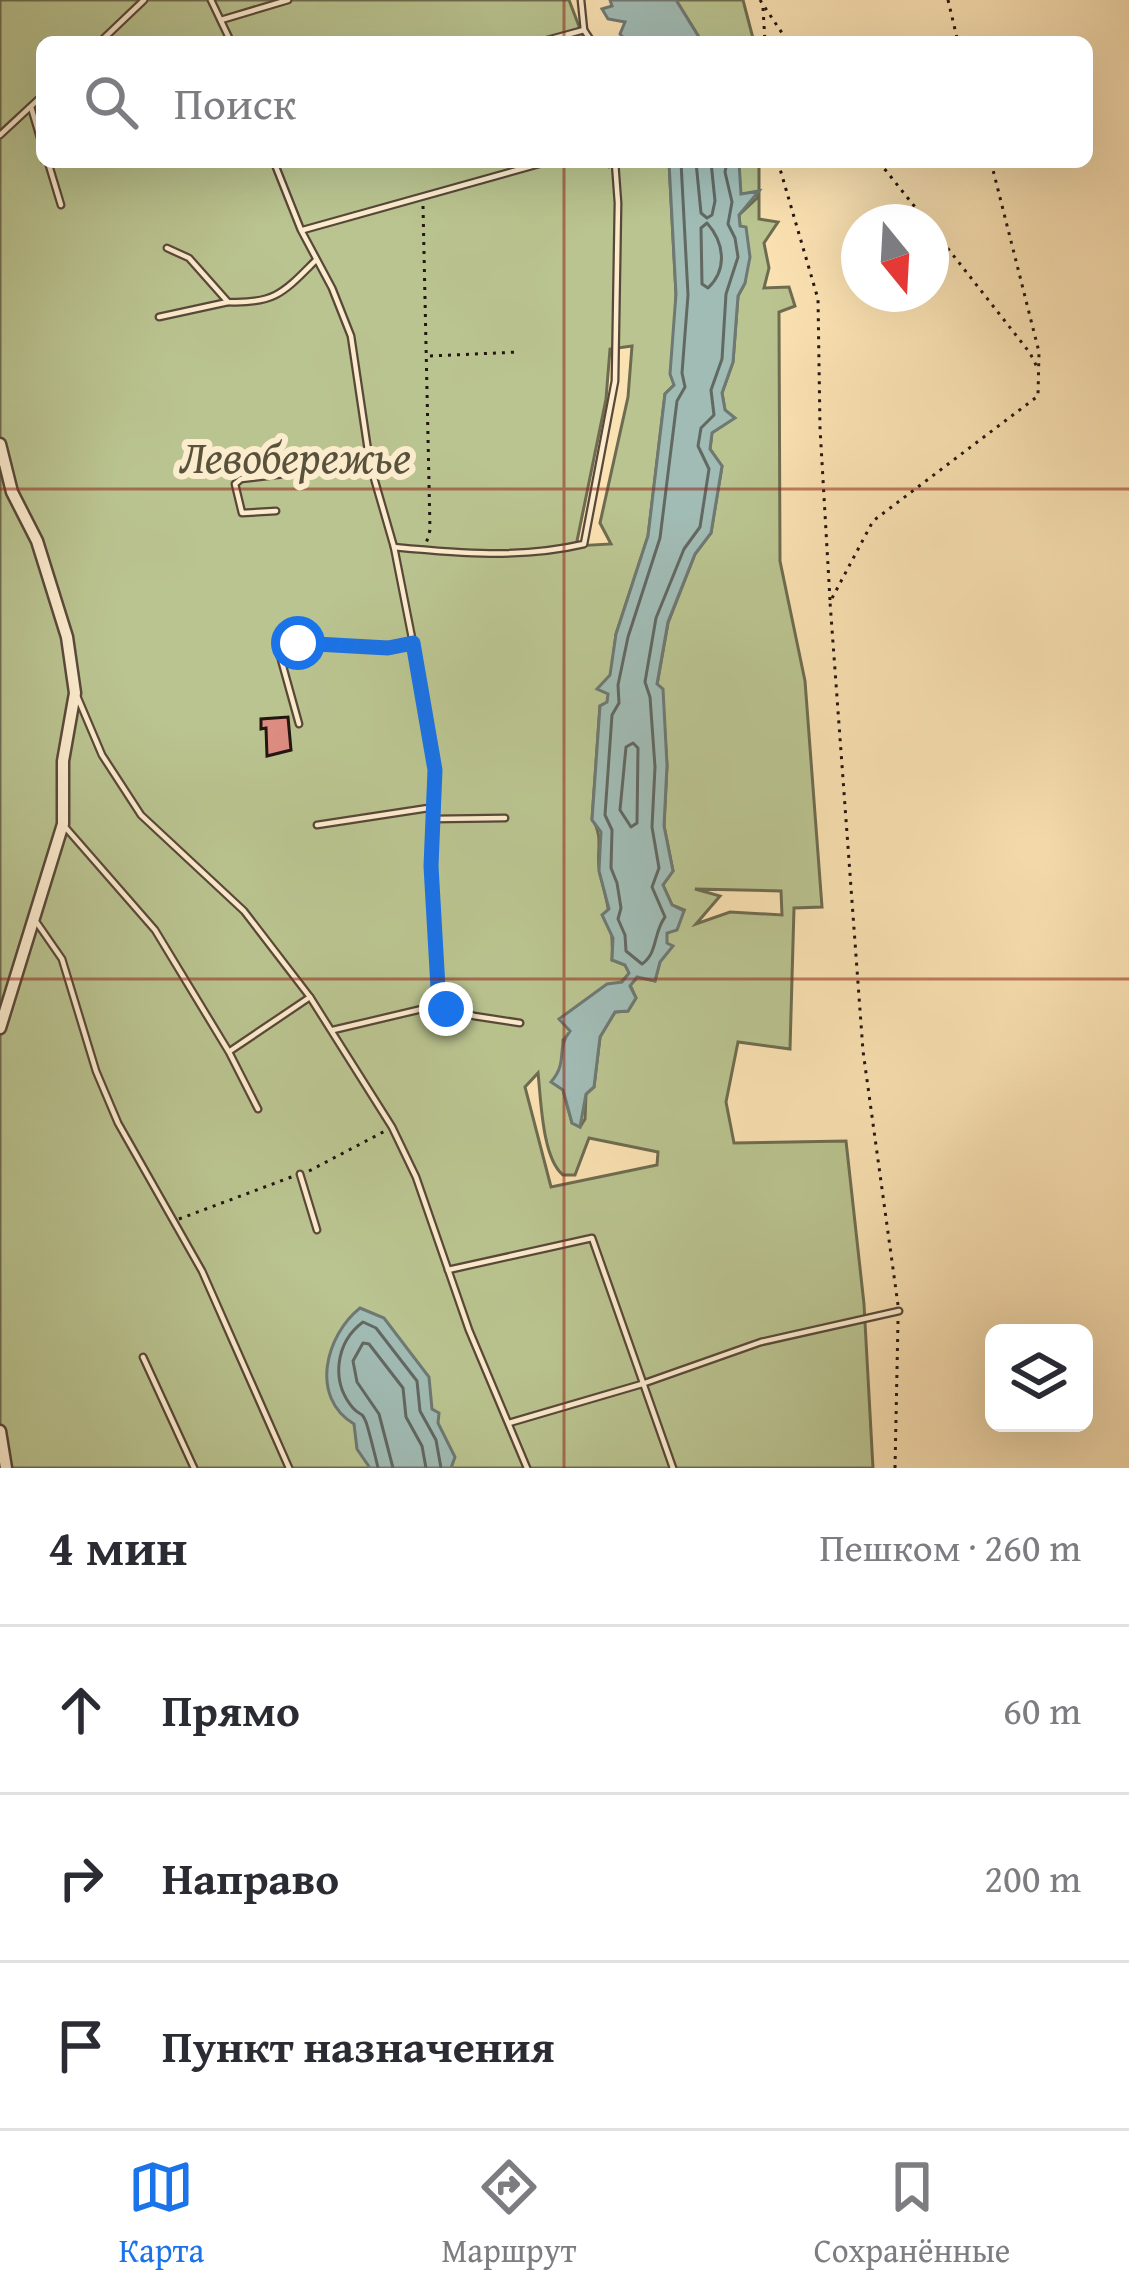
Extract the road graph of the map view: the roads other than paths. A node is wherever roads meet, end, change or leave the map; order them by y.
1 (144, 0) edge
2 (211, 0) edge
3 (288, 0) edge
4 (581, 0) edge
5 (221, 20) junction
6 (584, 30) junction
7 (106, 36) edge
8 (228, 36) edge
9 (562, 36) edge
10 (588, 36) edge
11 (36, 102) edge
12 (31, 107) junction
13 (36, 124) edge
14 (0, 135) edge
15 (50, 168) edge
16 (276, 168) edge
17 (526, 168) edge
18 (615, 168) edge
19 (61, 206) dead end
20 (301, 230) junction
21 (167, 248) dead end
22 (315, 261) junction
23 (228, 302) junction
24 (159, 317) dead end
25 (0, 444) edge
26 (370, 464) junction
27 (276, 511) dead end
28 (394, 547) junction
29 (413, 643) junction
30 (76, 693) junction
31 (299, 724) dead end
32 (435, 808) junction
33 (505, 818) dead end
34 (434, 819) junction
35 (64, 824) junction
36 (317, 825) dead end
37 (33, 917) junction
38 (310, 997) junction
39 (439, 1005) junction
40 (520, 1023) dead end
41 (0, 1028) edge
42 (333, 1030) junction
43 (229, 1052) junction
44 (258, 1109) dead end
45 (300, 1174) road end
46 (317, 1230) dead end
47 (448, 1270) junction
48 (899, 1311) road end
49 (143, 1357) dead end
50 (642, 1384) junction
51 (509, 1423) junction
52 (0, 1431) edge
53 (3, 1459) edge
54 (194, 1468) edge
55 (290, 1468) edge
56 (527, 1468) edge
57 (673, 1468) edge

1 - 7 lane
2 - 5 lane
3 - 5 lane
4 - 6 lane
5 - 8 lane
6 - 9 lane
6 - 10 lane
11 - 12 lane
12 - 13 lane
12 - 14 lane
15 - 19 lane
16 - 20 lane
17 - 20 lane
18 - 28 lane
20 - 22 lane
21 - 23 lane
22 - 23 lane
22 - 26 lane
23 - 24 lane
25 - 30 street
26 - 27 lane
26 - 28 lane
28 - 29 lane
29 - 31 lane
29 - 32 lane
30 - 35 street
30 - 38 lane
32 - 34 lane
32 - 36 lane
33 - 34 lane
34 - 39 lane
35 - 37 street
35 - 43 lane
37 - 41 street
37 - 55 lane
38 - 42 lane
38 - 43 lane
39 - 40 lane
39 - 42 lane
42 - 47 lane
43 - 44 lane
45 - 46 lane
47 - 50 lane
47 - 51 lane
48 - 50 lane
49 - 54 lane
50 - 51 lane
50 - 57 lane
51 - 56 lane
52 - 53 street

